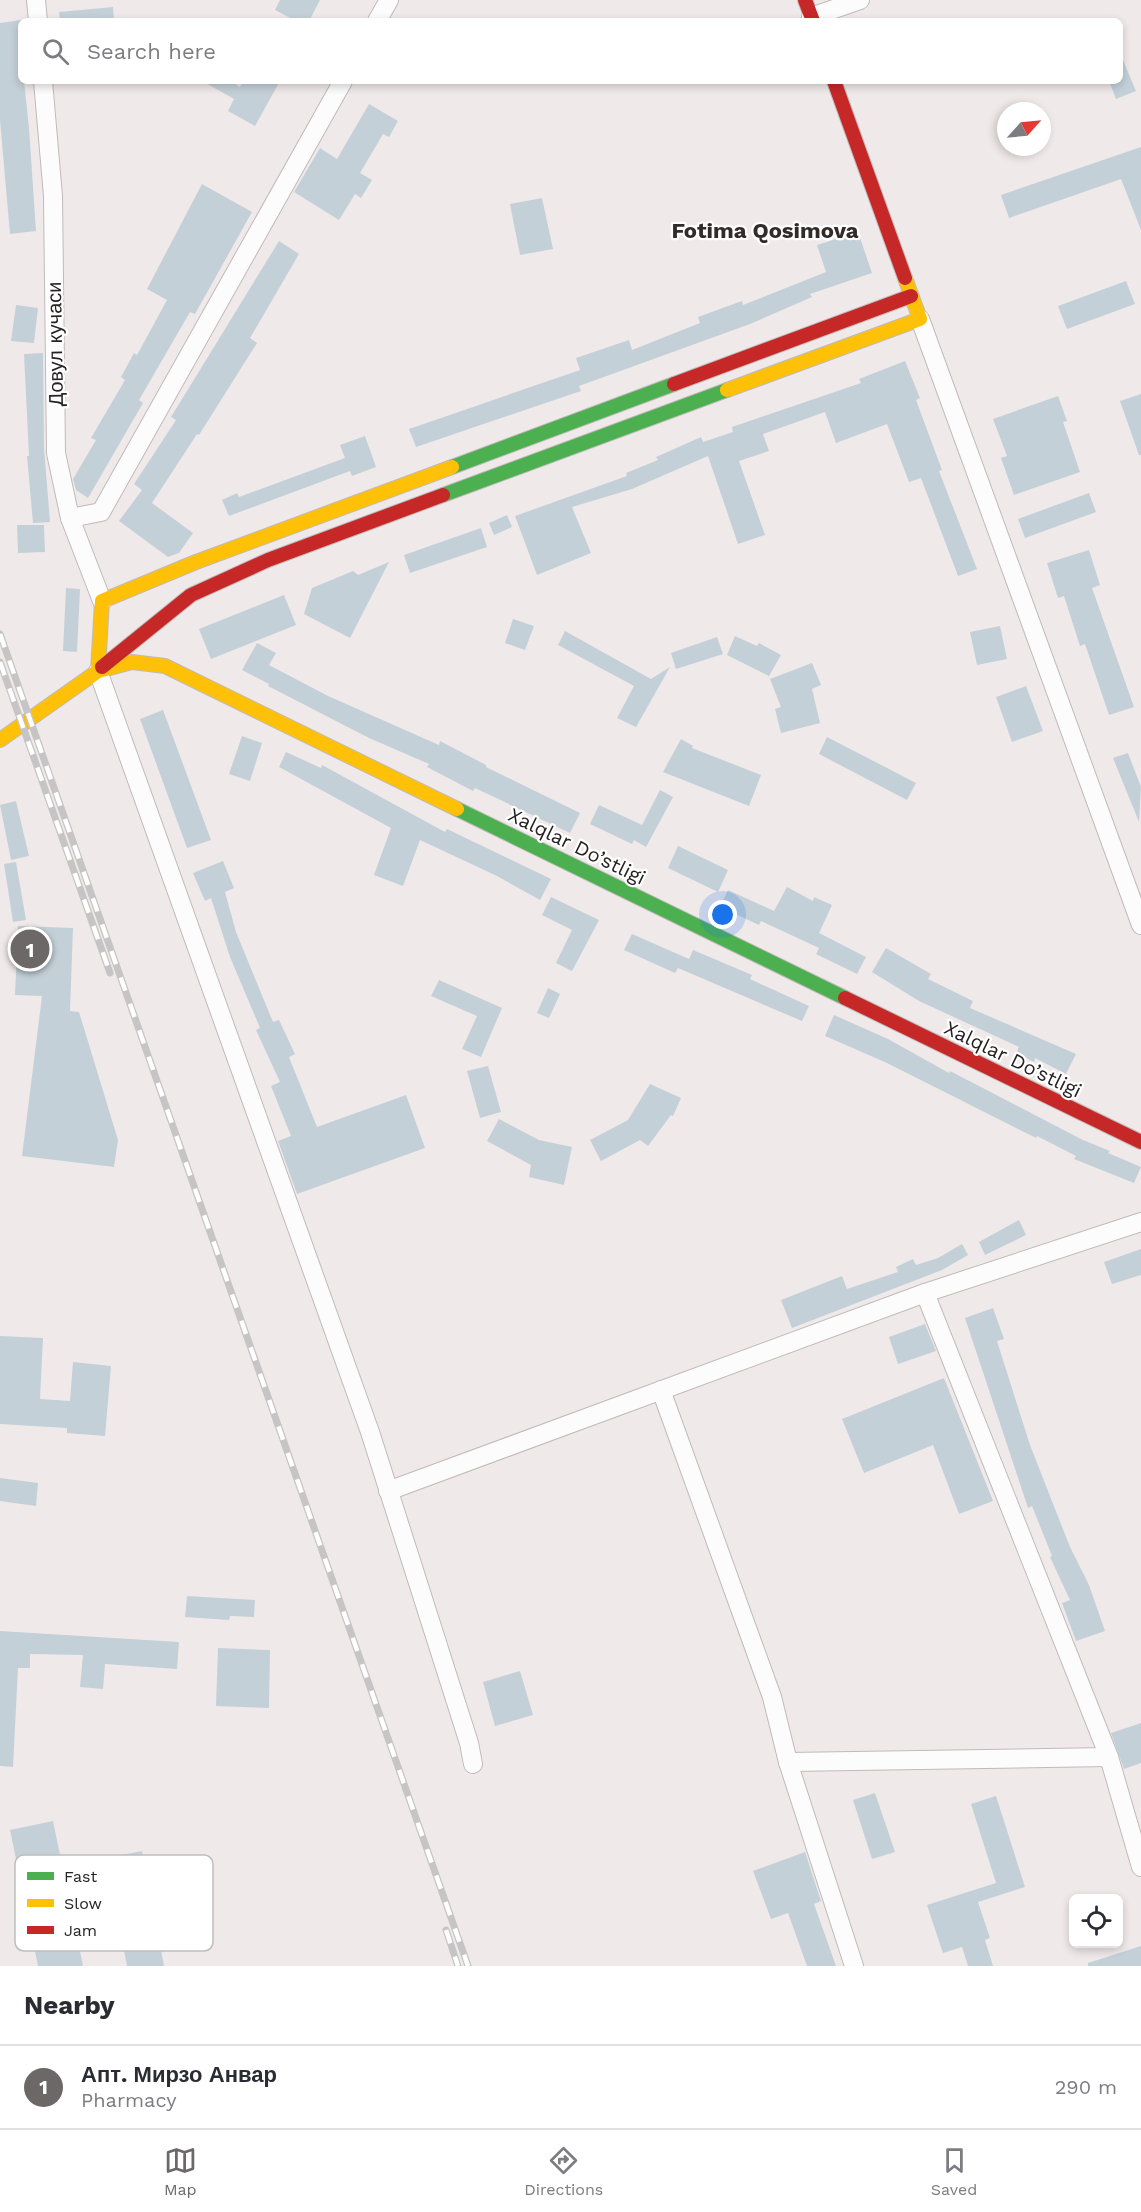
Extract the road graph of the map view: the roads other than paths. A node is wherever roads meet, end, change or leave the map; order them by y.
1 (36, 0) edge
2 (389, 0) edge
3 (860, 0) edge
4 (809, 13) edge
5 (38, 18) edge
6 (379, 18) edge
7 (43, 84) edge
8 (341, 84) edge
9 (835, 84) edge
10 (911, 296) junction
11 (920, 319) junction
12 (70, 518) junction
13 (139, 585) junction
14 (102, 601) junction
15 (151, 626) junction
16 (120, 639) junction
17 (143, 662) junction
18 (165, 666) junction
19 (98, 671) junction
20 (0, 740) edge
21 (1141, 925) edge
22 (1141, 1142) edge
23 (1141, 1222) edge
24 (926, 1293) junction
25 (661, 1390) junction
26 (388, 1491) junction
27 (1109, 1757) junction
28 (788, 1761) junction
29 (473, 1764) dead end
30 (1141, 1867) edge
31 (854, 1966) edge

1 - 5 street
2 - 6 street
3 - 4 street
7 - 12 street, Довул кучаси
8 - 12 street
9 - 10 street
10 - 11 street
10 - 13 street
11 - 15 street
11 - 21 street
12 - 14 street, Довул кучаси
13 - 14 street
13 - 15 street
14 - 16 street
14 - 19 street
15 - 16 street
15 - 18 street
16 - 17 street
16 - 19 street
17 - 18 street, Xalqlar Do’stligi
17 - 19 street, Xalqlar Do’stligi
18 - 22 street, Xalqlar Do’stligi
19 - 20 street, Xalqlar Do’stligi
19 - 26 street
23 - 24 street
24 - 25 street
24 - 27 street
25 - 26 street
25 - 28 street
26 - 29 street
27 - 28 street
27 - 30 street
28 - 31 street

